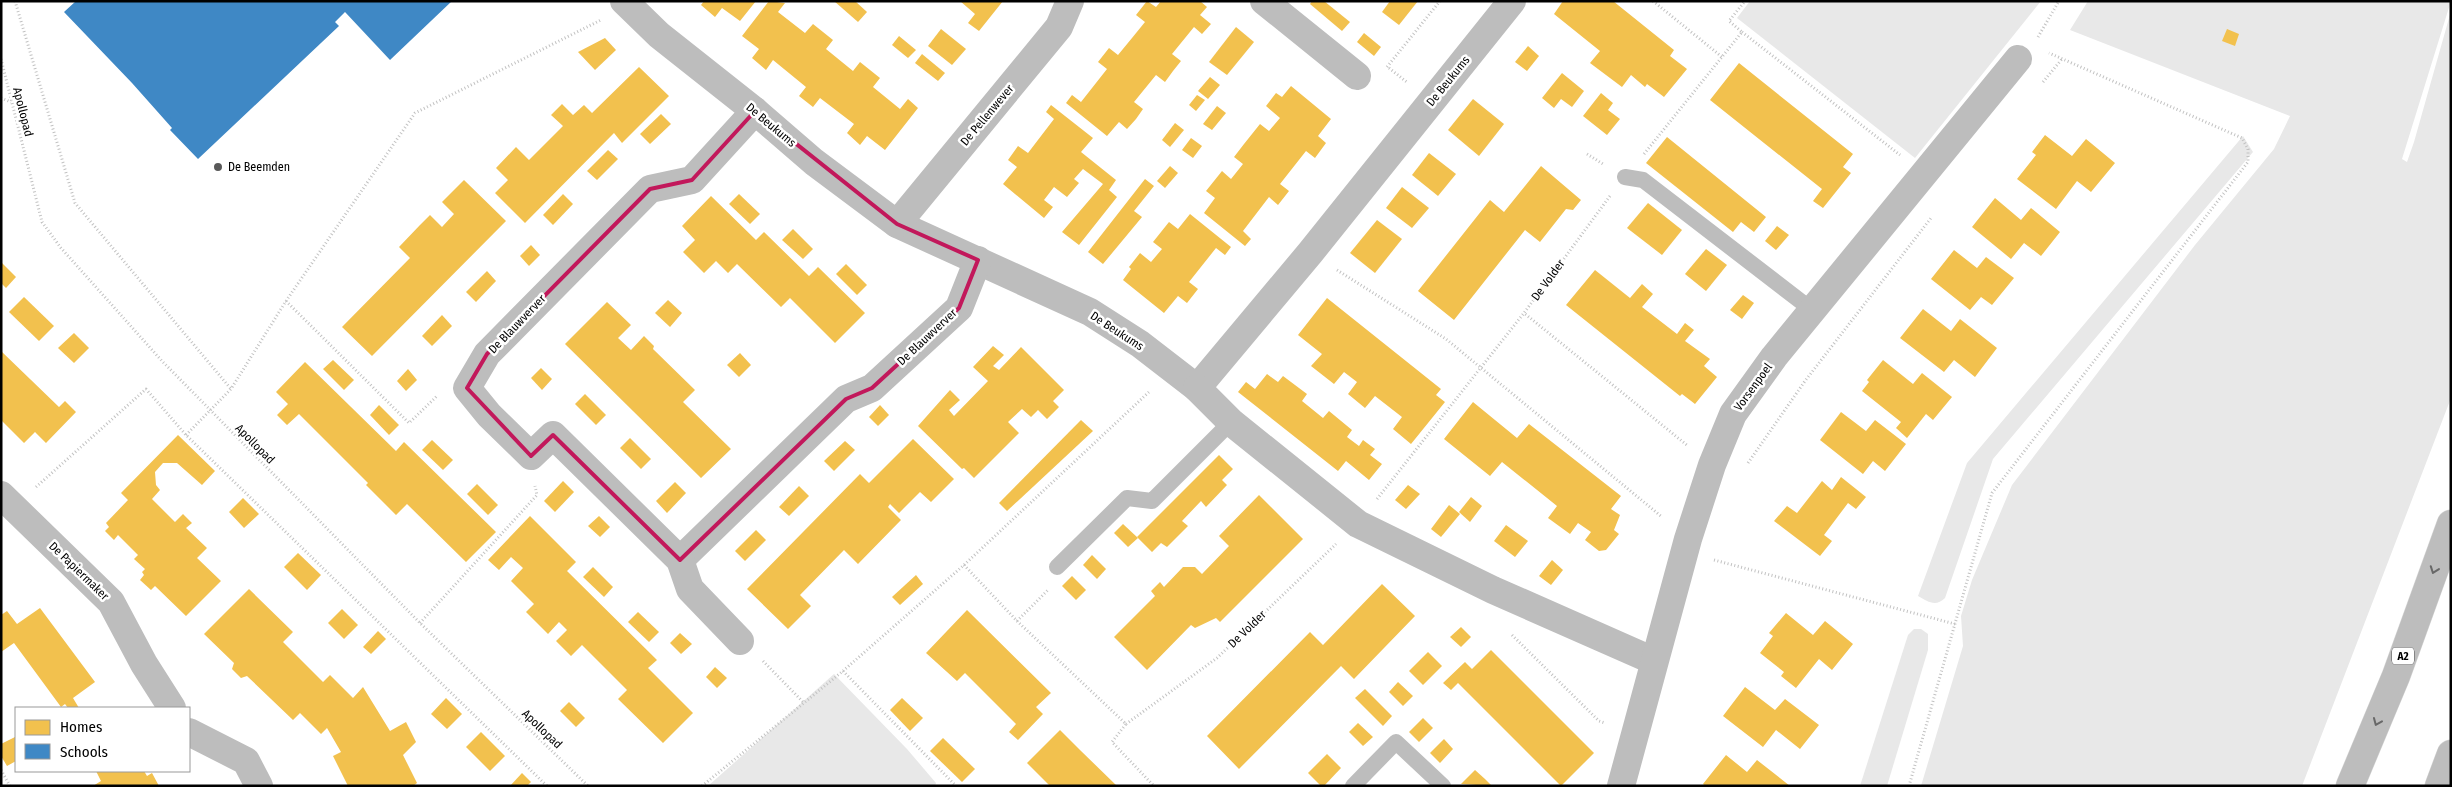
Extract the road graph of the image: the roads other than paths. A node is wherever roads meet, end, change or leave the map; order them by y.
1 (1070, 1) edge
2 (1264, 1) edge
3 (1512, 1) edge
4 (626, 4) edge
5 (2030, 54) road end
6 (1357, 76) road end
7 (755, 111) junction
8 (1625, 177) road end
9 (896, 224) junction
10 (978, 260) junction
11 (1812, 310) junction
12 (1197, 388) junction
13 (1231, 422) junction
14 (7, 502) edge
15 (2451, 524) edge
16 (680, 560) junction
17 (1057, 567) road end
18 (740, 641) road end
19 (1654, 661) junction
20 (171, 707) edge
21 (190, 733) edge
22 (2451, 754) edge
23 (1434, 783) edge
24 (259, 786) edge
25 (1353, 786) edge
26 (1621, 786) edge
27 (2350, 786) edge
28 (2438, 786) edge

1 - 9 main road, De Pellenwever
2 - 6 main road
3 - 12 main road, De Beukums
4 - 7 main road, De Beukums
5 - 11 main road, Vorsenpoel
7 - 9 main road, De Beukums
7 - 16 main road, De Blauwverver
8 - 11 lane
9 - 10 main road, De Beukums
10 - 12 main road, De Beukums
10 - 16 main road, De Blauwverver
11 - 19 main road, Vorsenpoel
12 - 13 main road
13 - 17 lane
13 - 19 main road
14 - 20 main road, De Papiermaker
15 -> 27 main road, A2
16 - 18 main road
19 - 26 main road, Vorsenpoel
21 - 24 main road
22 - 28 main road
23 - 25 lane

